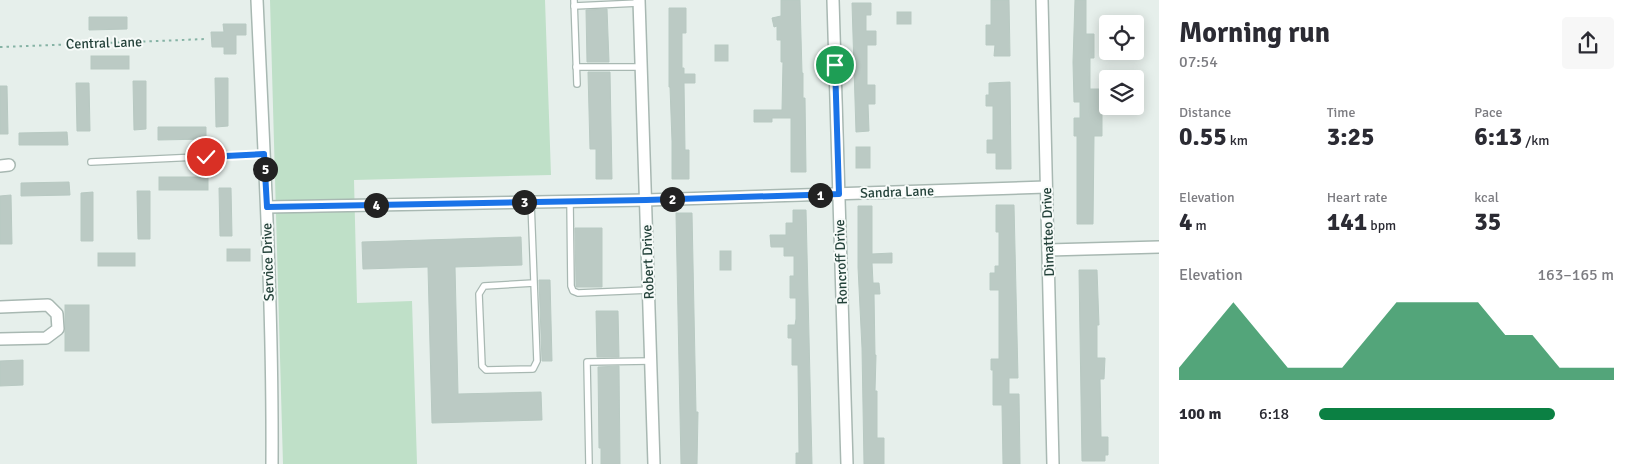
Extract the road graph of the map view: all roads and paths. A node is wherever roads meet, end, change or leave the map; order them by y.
1 (257, 0) edge
2 (833, 0) edge
3 (1042, 0) edge
4 (639, 2) edge
5 (574, 3) edge
6 (207, 39) dead end
7 (0, 47) edge
8 (642, 66) junction
9 (576, 67) junction
10 (577, 84) dead end
11 (264, 154) junction
12 (91, 162) dead end
13 (1046, 187) junction
14 (839, 194) junction
15 (646, 200) junction
16 (570, 201) junction
17 (531, 202) junction
18 (267, 207) junction
19 (1159, 247) edge
20 (1048, 250) junction
21 (534, 283) junction
22 (649, 290) junction
23 (0, 307) edge
24 (0, 339) edge
25 (651, 361) junction
26 (272, 464) edge
27 (589, 464) edge
28 (654, 464) edge
29 (847, 464) edge
30 (1053, 464) edge

1 - 11 street, Service Drive
2 - 14 street, Roncroff Drive
3 - 13 street, Dimatteo Drive
4 - 5 lane
4 - 8 street, Robert Drive
5 - 9 lane
6 - 7 path, Central Lane
8 - 9 lane
8 - 15 street, Robert Drive
9 - 10 lane
11 - 12 lane
11 - 18 street, Service Drive
13 - 14 street, Sandra Lane
13 - 20 street, Dimatteo Drive
14 - 15 street, Sandra Lane
14 - 29 street, Roncroff Drive
15 - 16 street, Sandra Lane
15 - 22 street, Robert Drive
16 - 17 street, Sandra Lane
16 - 22 lane
17 - 18 street, Sandra Lane
17 - 21 lane
18 - 26 street, Service Drive
19 - 20 street
20 - 30 street, Dimatteo Drive
21 - 21 lane
22 - 25 street, Robert Drive
23 - 24 street
25 - 27 lane
25 - 28 street, Robert Drive

